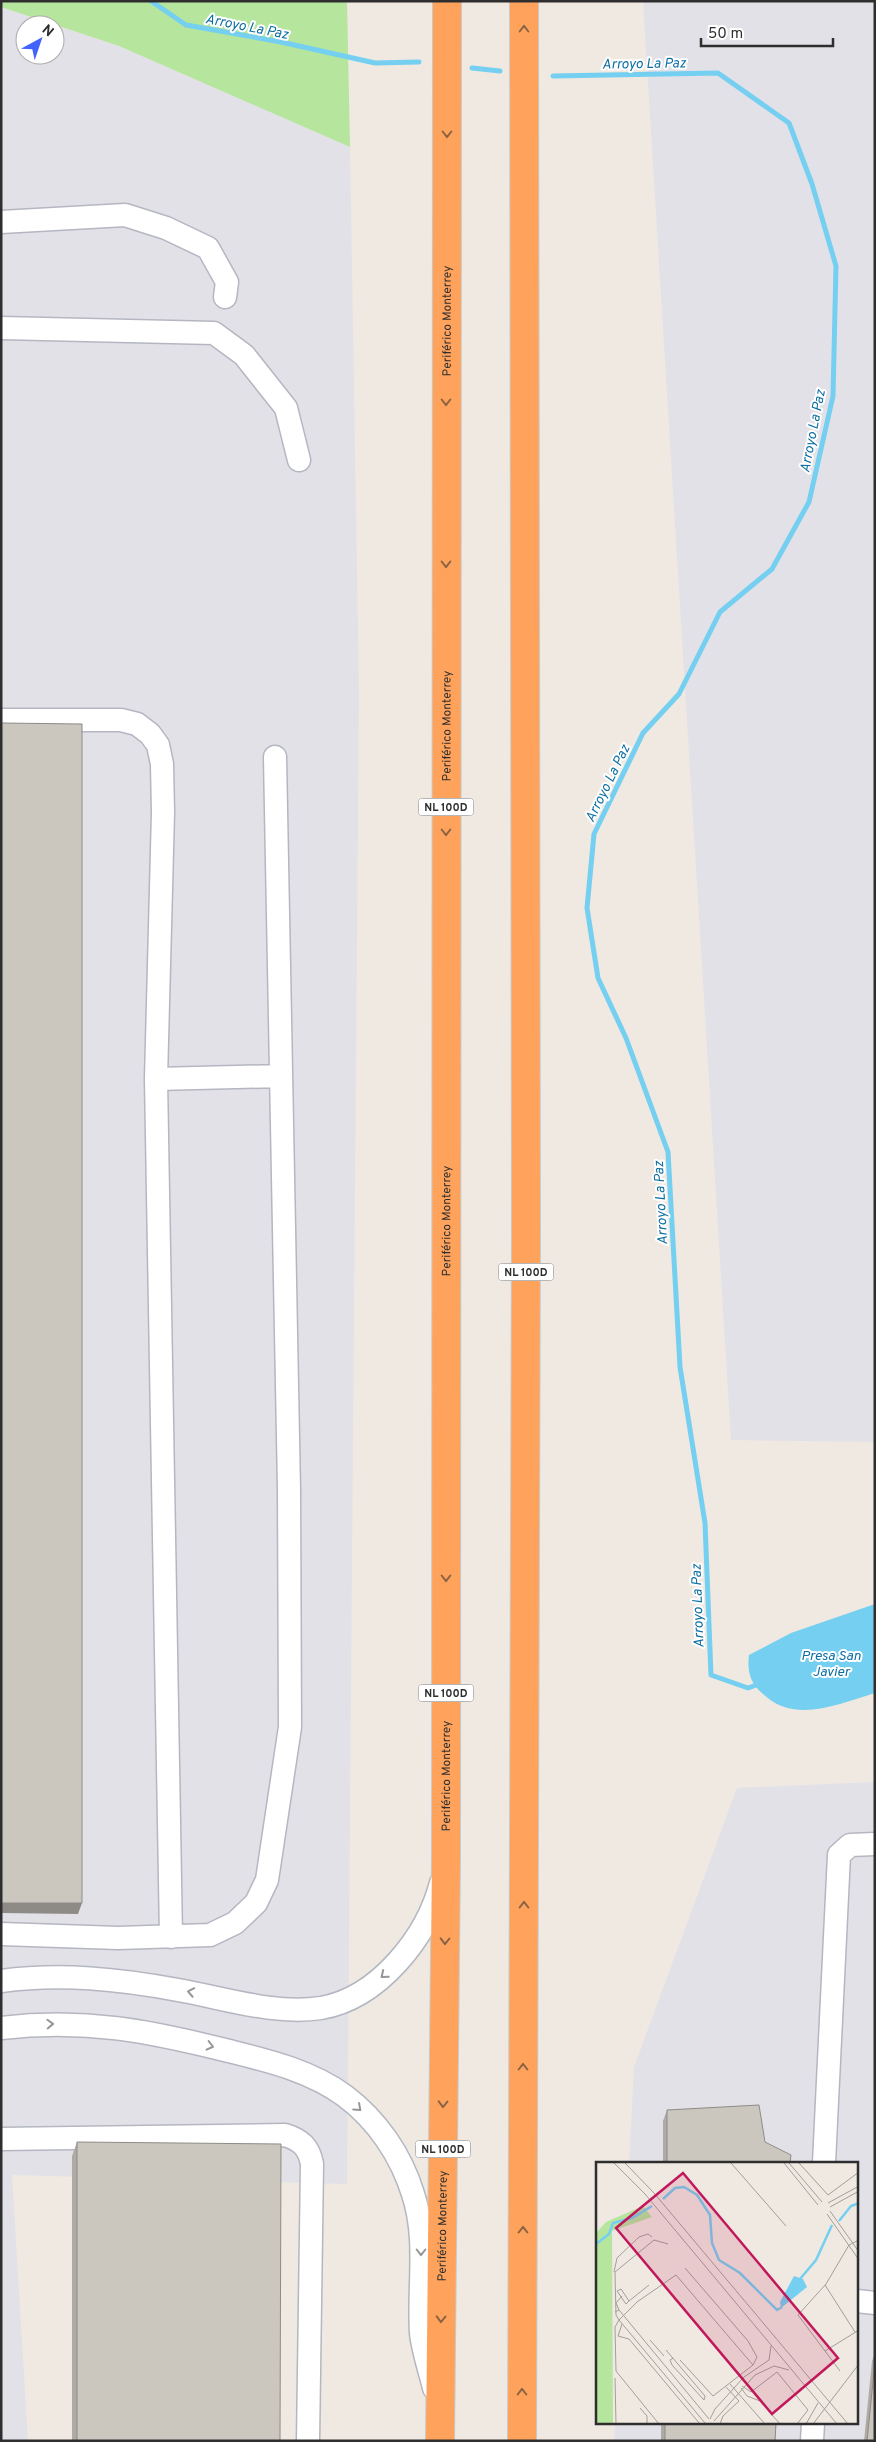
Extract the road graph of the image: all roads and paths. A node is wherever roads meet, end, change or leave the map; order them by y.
1 (447, 1) edge
2 (524, 1) edge
3 (1, 222) edge
4 (225, 297) dead end
5 (1, 328) edge
6 (299, 460) dead end
7 (1, 720) edge
8 (275, 757) dead end
9 (281, 1076) junction
10 (156, 1079) junction
11 (875, 1844) edge
12 (446, 1857) junction
13 (1, 1934) edge
14 (171, 1937) junction
15 (1, 1980) edge
16 (1, 2028) edge
17 (1, 2140) edge
18 (824, 2162) edge
19 (858, 2301) edge
20 (875, 2304) edge
21 (440, 2412) junction
22 (812, 2424) edge
23 (308, 2441) edge
24 (440, 2441) edge
25 (522, 2441) edge
26 (812, 2441) edge

1 -> 12 highway, Periférico Monterrey / NL 100D
25 -> 2 highway, NL 100D
3 - 4 lane
5 - 6 lane
7 - 10 lane
8 - 9 lane
9 - 10 lane
9 - 14 lane
10 - 14 lane
11 - 18 lane
12 -> 15 lane
12 -> 21 highway, Periférico Monterrey / NL 100D
13 - 14 lane
16 -> 21 lane
17 - 23 lane
19 - 20 lane
21 - 24 highway, Periférico Monterrey / NL 100D
22 - 26 lane

